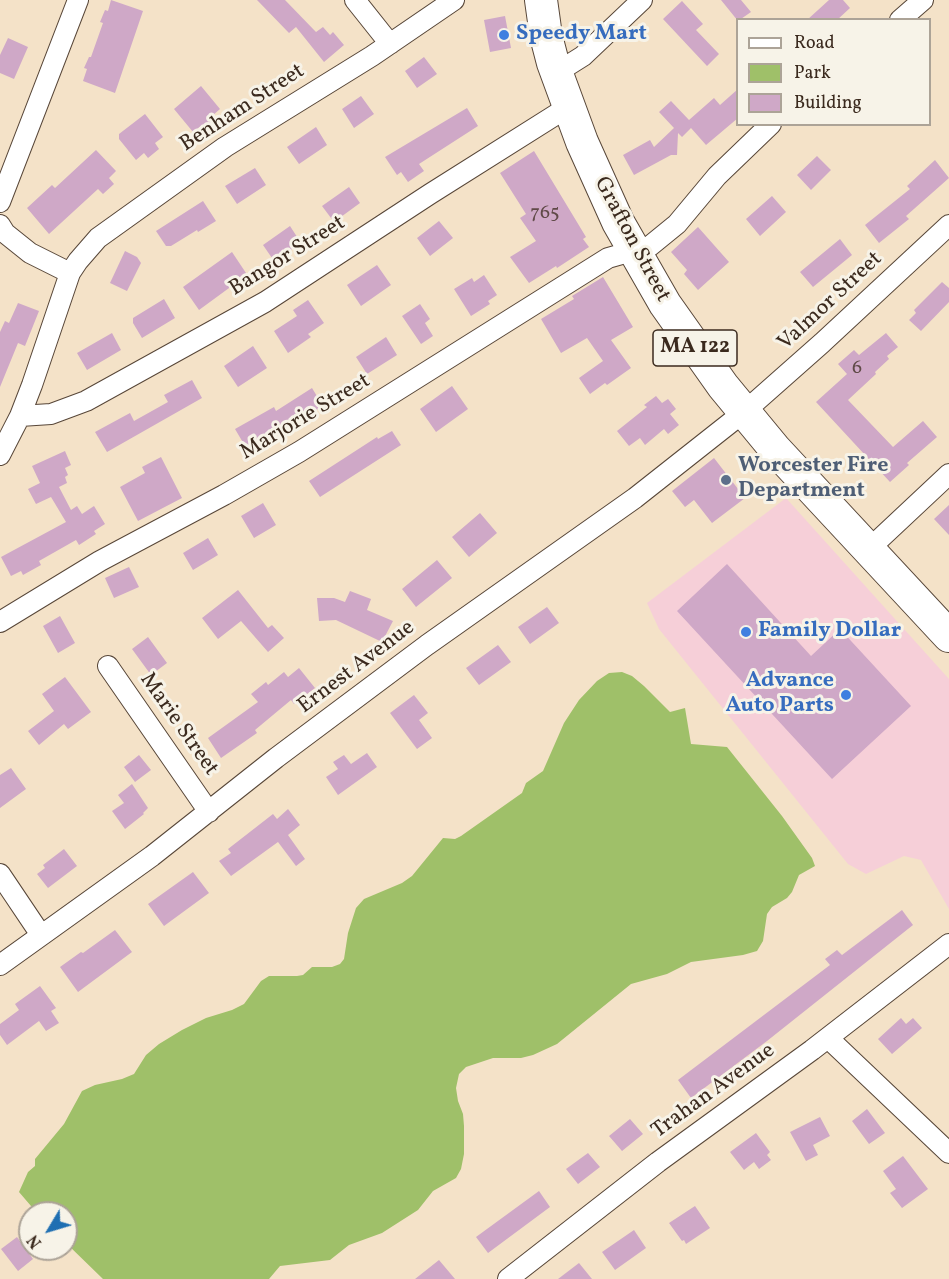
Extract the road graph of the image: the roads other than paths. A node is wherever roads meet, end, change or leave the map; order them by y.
1 (78, 0) edge
2 (355, 0) edge
3 (453, 0) edge
4 (541, 0) edge
5 (642, 0) edge
6 (923, 0) edge
7 (902, 18) edge
8 (390, 44) junction
9 (556, 73) junction
10 (568, 107) junction
11 (769, 126) edge
12 (0, 202) edge
13 (0, 225) edge
14 (949, 225) edge
15 (634, 252) junction
16 (70, 273) junction
17 (744, 412) junction
18 (20, 416) junction
19 (0, 454) edge
20 (949, 474) edge
21 (868, 549) junction
22 (0, 622) edge
23 (949, 636) edge
24 (108, 666) dead end
25 (209, 812) junction
26 (0, 874) edge
27 (41, 935) junction
28 (949, 944) edge
29 (0, 965) edge
30 (828, 1038) junction
31 (949, 1153) edge
32 (512, 1278) edge

1 - 12 street
2 - 8 street
3 - 8 street, Benham Street
4 - 9 highway, Grafton Street / MA 122
5 - 9 street
6 - 7 street
8 - 16 street, Benham Street
9 - 10 highway, Grafton Street / MA 122
10 - 15 highway, Grafton Street / MA 122
10 - 18 street, Bangor Street
11 - 15 street, Marjorie Street
13 - 16 street
14 - 17 street, Valmor Street
15 - 17 highway, Grafton Street / MA 122
15 - 22 street, Marjorie Street
16 - 18 street, Benham Street
17 - 21 highway, Grafton Street / MA 122
17 - 25 street, Ernest Avenue
18 - 19 street, Benham Street
20 - 21 street
21 - 23 highway, Grafton Street / MA 122
24 - 25 street, Marie Street
25 - 27 street, Ernest Avenue
26 - 27 street
27 - 29 street, Ernest Avenue
28 - 30 street, Trahan Avenue
30 - 31 street
30 - 32 street, Trahan Avenue

